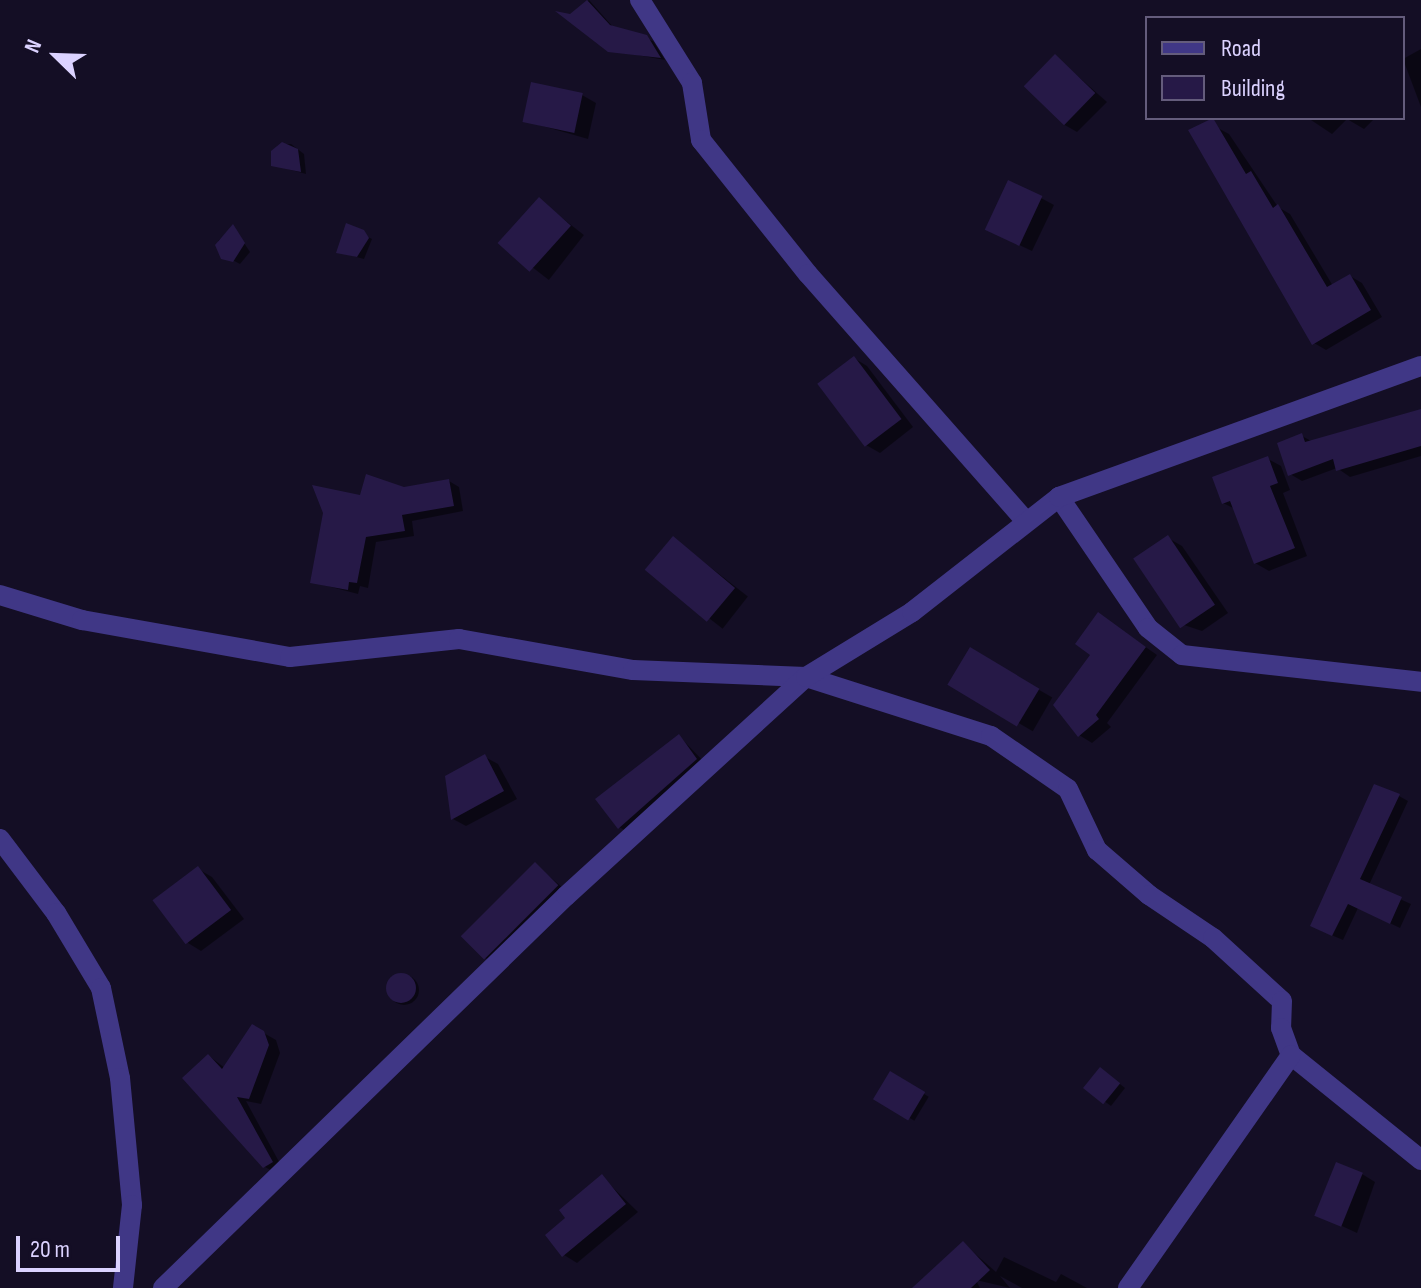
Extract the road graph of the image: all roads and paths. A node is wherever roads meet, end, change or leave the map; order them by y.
1 (640, 0) edge
2 (1421, 366) edge
3 (1059, 497) junction
4 (1025, 520) junction
5 (0, 595) edge
6 (806, 677) junction
7 (1421, 682) edge
8 (0, 839) edge
9 (1291, 1055) junction
10 (1421, 1160) edge
11 (123, 1288) edge
12 (163, 1288) edge
13 (1128, 1288) edge

1 - 4 street
2 - 3 street
3 - 4 street
3 - 7 street
4 - 6 street
5 - 6 street
6 - 9 street
6 - 12 street
8 - 11 street
9 - 10 street
9 - 13 street

